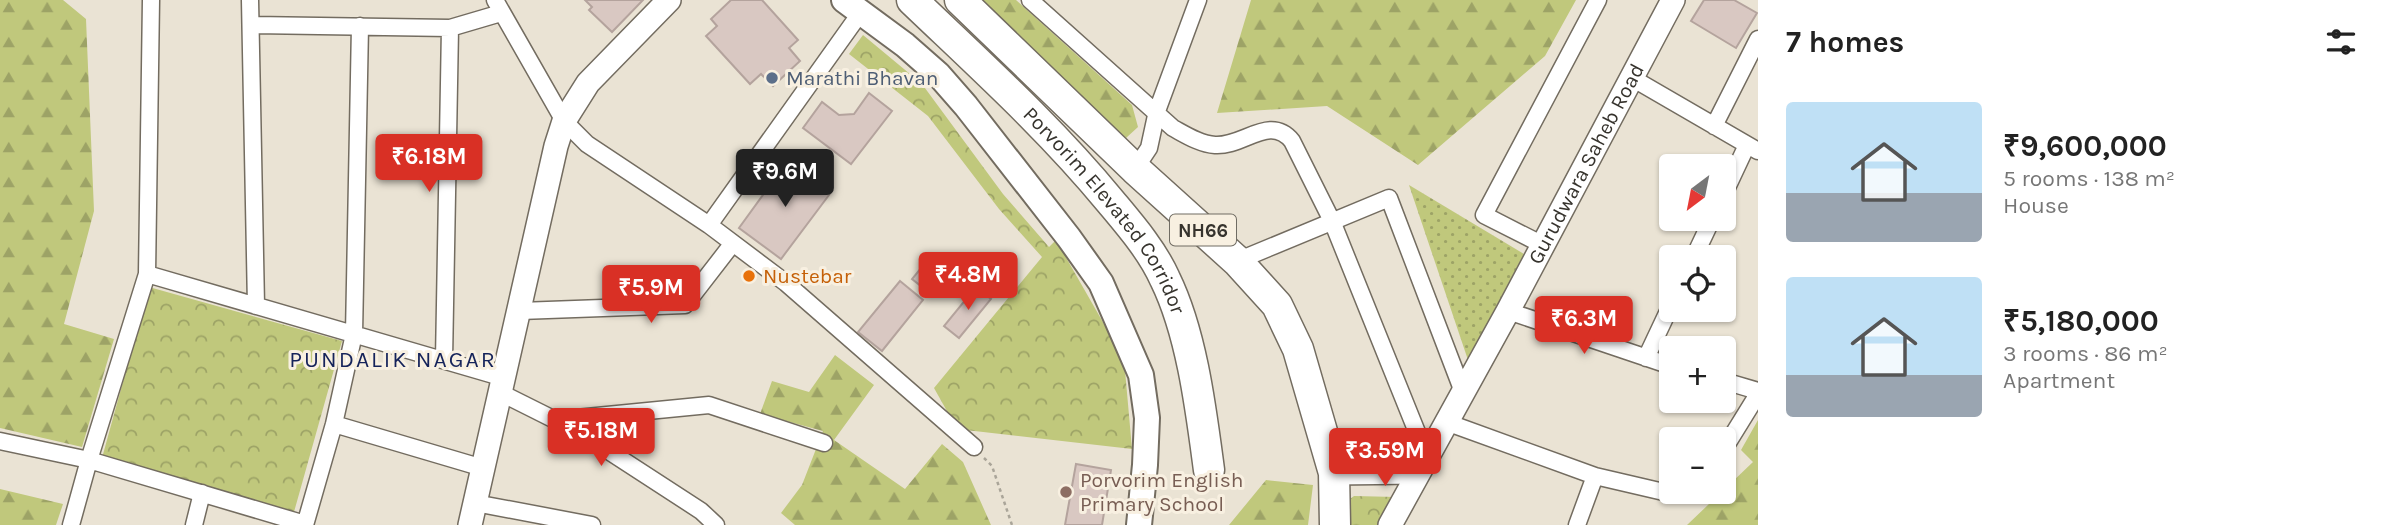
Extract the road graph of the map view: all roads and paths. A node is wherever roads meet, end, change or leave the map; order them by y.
1 (151, 0) edge
2 (250, 0) edge
3 (669, 0) edge
4 (912, 0) edge
5 (960, 0) edge
6 (1030, 0) edge
7 (1198, 0) edge
8 (1598, 0) edge
9 (1673, 0) edge
10 (498, 6) edge
11 (852, 6) edge
12 (251, 24) junction
13 (360, 26) junction
14 (450, 28) junction
15 (1758, 39) edge
16 (1632, 78) junction
17 (1157, 111) junction
18 (564, 121) junction
19 (1714, 126) junction
20 (1753, 148) edge
21 (1135, 169) junction
22 (1736, 175) edge
23 (1332, 221) junction
24 (709, 225) junction
25 (733, 243) junction
26 (1543, 245) junction
27 (1237, 261) junction
28 (147, 274) junction
29 (256, 306) junction
30 (520, 311) junction
31 (1508, 311) junction
32 (1663, 322) edge
33 (354, 334) junction
34 (1646, 358) junction
35 (444, 360) junction
36 (1659, 362) edge
37 (503, 385) junction
38 (1736, 385) edge
39 (1462, 393) junction
40 (1758, 393) edge
41 (556, 421) junction
42 (1446, 422) junction
43 (334, 424) junction
44 (1736, 429) edge
45 (0, 441) edge
46 (824, 443) dead end
47 (974, 447) joint
48 (89, 460) junction
49 (1423, 465) junction
50 (483, 468) junction
51 (1209, 470) dead end
52 (1334, 473) junction
53 (1595, 476) junction
54 (1659, 491) edge
55 (202, 493) junction
56 (473, 514) edge
57 (305, 524) edge
58 (71, 525) edge
59 (194, 525) edge
60 (592, 525) edge
61 (716, 525) edge
62 (1012, 525) edge
63 (1139, 525) edge
64 (1335, 525) edge
65 (1390, 525) edge
66 (1577, 525) edge

1 - 28 street
2 - 12 street
3 - 18 street
4 - 51 highway, Porvorim Elevated Corridor
5 - 21 highway, NH66
6 - 17 street
7 - 17 street
8 - 26 street
9 - 16 street, Gurudwara Saheb Road
10 - 14 street
10 - 18 street
11 - 24 street
11 - 63 main road
12 - 13 street
12 - 29 street
13 - 14 street
13 - 33 street
14 - 35 street
15 - 19 street
16 - 19 street
16 - 26 street, Gurudwara Saheb Road
17 - 21 street
17 - 23 street
18 - 24 street
18 - 30 street
19 - 20 street
20 - 22 street
21 - 27 highway, NH66
23 - 27 street
23 - 39 street
23 - 49 street
24 - 25 street
25 - 30 street
25 - 47 street
26 - 31 street, Gurudwara Saheb Road
27 - 52 highway, NH66
28 - 29 street
28 - 48 street
29 - 33 street
30 - 37 street
31 - 34 street
31 - 39 street, Gurudwara Saheb Road
32 - 34 street
33 - 35 street
33 - 43 street
34 - 36 street
35 - 37 street
37 - 41 street
37 - 50 street
38 - 40 street
39 - 42 street, Gurudwara Saheb Road
40 - 44 street
41 - 46 street
41 - 61 street
42 - 49 street, Gurudwara Saheb Road
42 - 53 street
43 - 50 street
43 - 57 street
45 - 48 street
47 - 62 path
48 - 55 street
48 - 58 street
49 - 52 street
49 - 65 street, Gurudwara Saheb Road
50 - 56 street
52 - 64 highway, NH66
53 - 54 street
53 - 66 street
55 - 57 street
55 - 59 street
56 - 60 street

